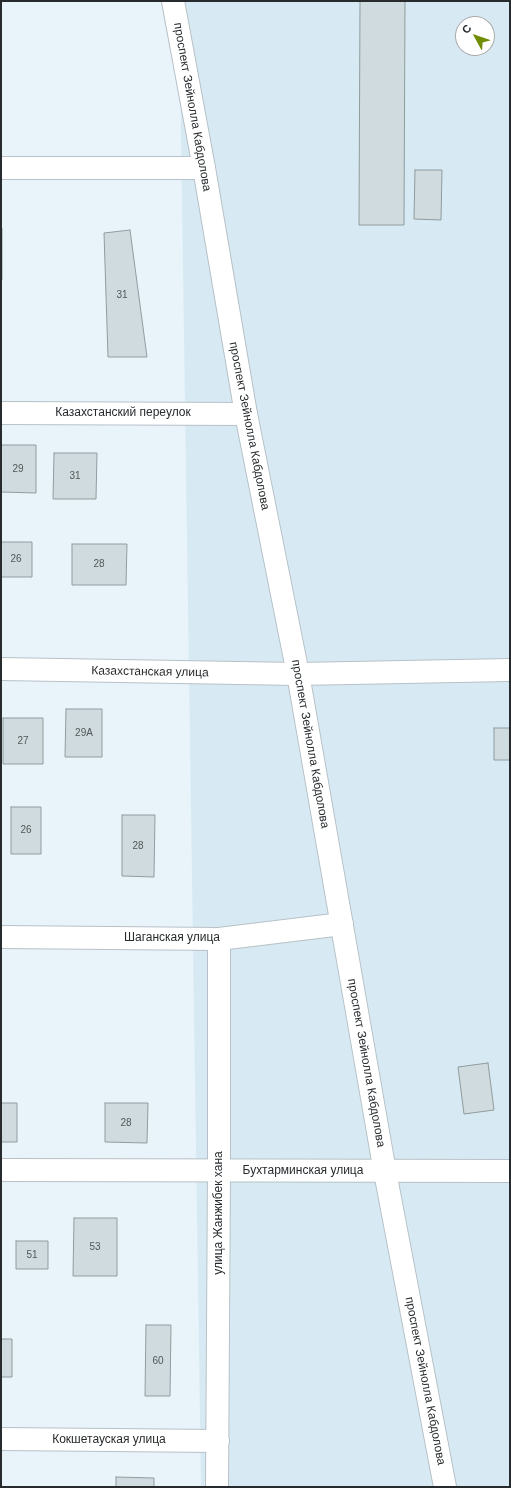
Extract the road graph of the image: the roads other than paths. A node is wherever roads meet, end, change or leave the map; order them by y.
1 (173, 1) edge
2 (1, 168) edge
3 (204, 168) junction
4 (1, 413) edge
5 (246, 414) junction
6 (1, 669) edge
7 (510, 670) edge
8 (298, 674) junction
9 (342, 924) junction
10 (1, 937) edge
11 (219, 939) junction
12 (1, 1170) edge
13 (219, 1171) junction
14 (510, 1171) edge
15 (385, 1172) junction
16 (1, 1439) edge
17 (218, 1441) junction
18 (217, 1487) edge
19 (445, 1487) edge

1 - 3 street, проспект Зейнолла Кабдолова
2 - 3 street
3 - 5 street, проспект Зейнолла Кабдолова
4 - 5 street, Казахстанский переулок
5 - 8 street, проспект Зейнолла Кабдолова
6 - 8 street, Казахстанская улица
7 - 8 street, Казахстанская улица
8 - 9 street, проспект Зейнолла Кабдолова
9 - 11 street, Шаганская улица
9 - 15 street, проспект Зейнолла Кабдолова
10 - 11 street, Шаганская улица
11 - 13 street, улица Жанжибек хана
12 - 13 street, Бухтарминская улица
13 - 15 street, Бухтарминская улица
13 - 17 street, улица Жанжибек хана
14 - 15 street, Бухтарминская улица
15 - 19 street, проспект Зейнолла Кабдолова
16 - 17 street, Кокшетауская улица
17 - 18 street, улица Жанжибек хана

